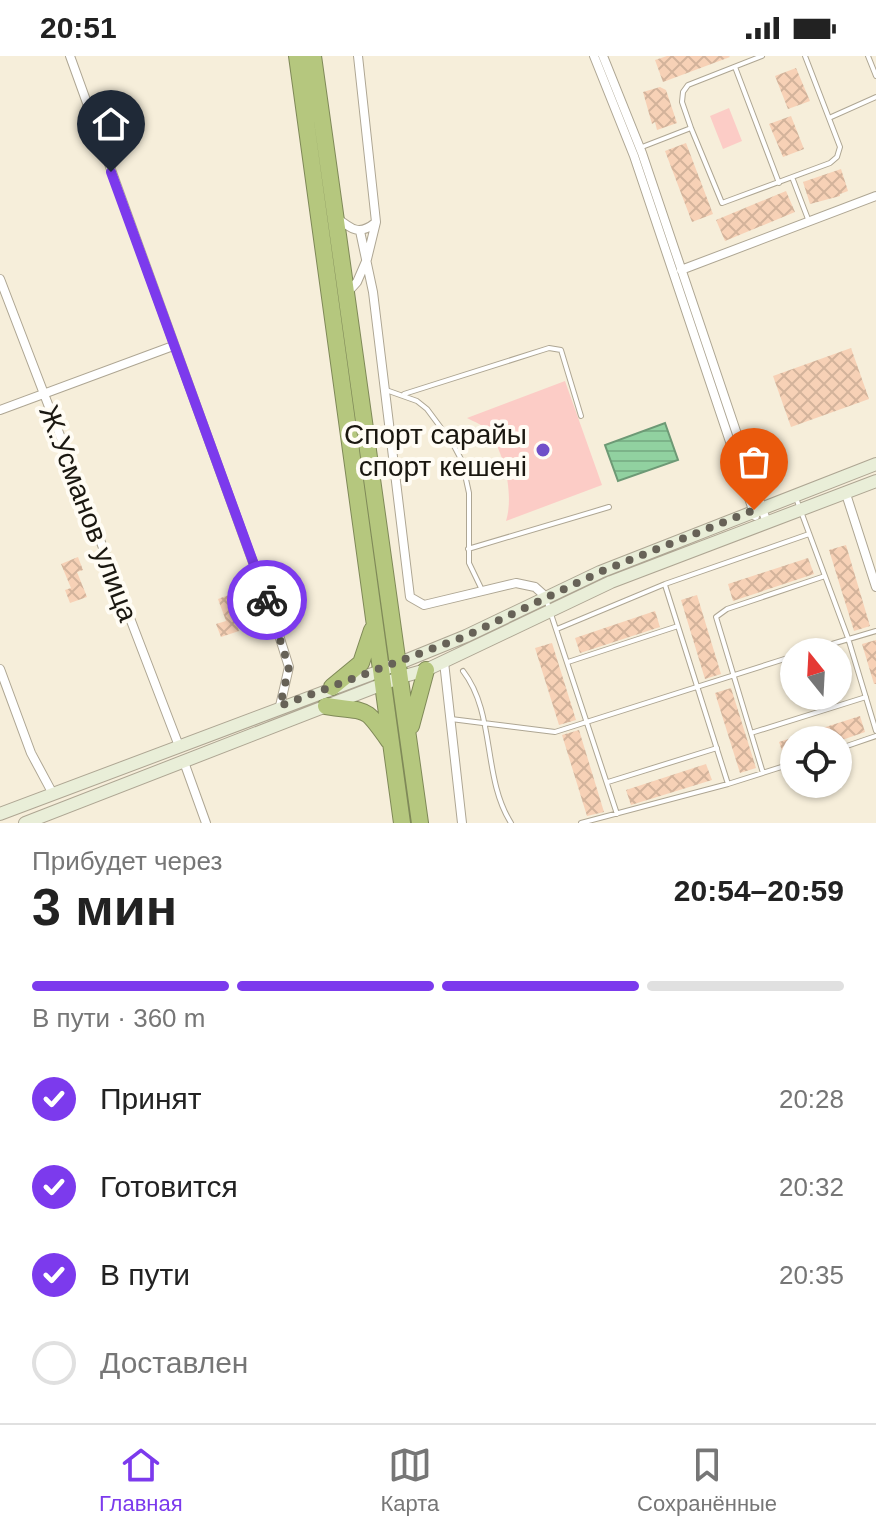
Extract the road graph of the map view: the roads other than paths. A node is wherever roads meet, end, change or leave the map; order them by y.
1 (70, 56) edge
2 (297, 56) edge
3 (313, 56) edge
4 (358, 56) edge
5 (594, 56) edge
6 (603, 56) edge
7 (762, 56) edge
8 (805, 56) edge
9 (868, 56) edge
10 (750, 58) edge
11 (735, 67) junction
12 (876, 76) edge
13 (876, 97) edge
14 (829, 118) junction
15 (691, 128) junction
16 (636, 149) junction
17 (792, 177) junction
18 (779, 183) junction
19 (876, 196) edge
20 (336, 217) junction
21 (376, 222) junction
22 (809, 222) junction
23 (360, 231) junction
24 (367, 259) junction
25 (681, 270) junction
26 (0, 279) edge
27 (348, 292) junction
28 (373, 292) junction
29 (173, 346) junction
30 (385, 390) junction
31 (43, 393) junction
32 (402, 395) junction
33 (0, 410) edge
34 (581, 416) dead end
35 (360, 462) junction
36 (876, 464) edge
37 (876, 481) edge
38 (795, 494) junction
39 (846, 494) junction
40 (609, 507) dead end
41 (757, 508) junction
42 (800, 510) junction
43 (763, 524) junction
44 (809, 534) junction
45 (468, 549) junction
46 (825, 576) junction
47 (665, 584) junction
48 (876, 587) edge
49 (482, 590) junction
50 (545, 596) junction
51 (552, 610) junction
52 (374, 621) junction
53 (678, 626) junction
54 (557, 629) junction
55 (876, 631) edge
56 (848, 638) joint
57 (852, 651) edge
58 (780, 661) edge
59 (444, 662) junction
60 (568, 662) junction
61 (0, 669) edge
62 (400, 670) junction
63 (426, 670) junction
64 (463, 671) dead end
65 (733, 676) junction
66 (381, 677) junction
67 (332, 687) junction
68 (697, 687) junction
69 (866, 697) junction
70 (280, 706) junction
71 (326, 706) junction
72 (448, 719) junction
73 (483, 723) junction
74 (588, 724) junction
75 (751, 733) junction
76 (876, 734) edge
77 (409, 739) junction
78 (852, 743) edge
79 (391, 745) junction
80 (179, 746) junction
81 (717, 748) junction
82 (184, 762) junction
83 (780, 768) edge
84 (763, 773) junction
85 (608, 782) junction
86 (728, 784) junction
87 (53, 794) junction
88 (0, 814) edge
89 (617, 814) junction
90 (56, 817) edge
91 (25, 823) edge
92 (206, 823) edge
93 (402, 823) edge
94 (420, 823) edge
95 (462, 823) edge
96 (511, 823) edge
97 (581, 823) edge

1 - 29 street
2 - 35 highway
3 - 20 highway
4 - 21 street
5 - 16 street
6 - 16 street
7 - 10 lane
8 - 14 lane
9 - 12 lane
10 - 11 lane
11 - 15 lane
11 - 18 lane
13 - 14 lane
14 - 17 lane
15 - 16 lane
15 - 18 lane
16 - 25 street
16 - 41 street
17 - 18 lane
17 - 22 lane
19 - 22 street
20 - 23 street
20 - 27 highway
21 - 23 street
21 - 24 street
22 - 25 street
23 - 24 street
24 - 27 street
24 - 28 street
25 - 41 street
26 - 31 street, Ж.Усманов улица
27 - 28 street
27 - 35 highway
28 - 30 street
29 - 31 street
29 - 70 street
30 - 32 lane
30 - 49 street
31 - 33 street
31 - 80 street, Ж.Усманов улица
32 - 34 lane
32 - 45 lane
35 - 52 highway
35 - 62 highway
36 - 38 street
37 - 39 street
38 - 41 street
38 - 42 lane
39 - 42 street
39 - 48 street
40 - 45 lane
41 - 43 street
41 - 50 street
42 - 43 street
42 - 44 lane
43 - 51 street
44 - 46 lane
44 - 47 lane
45 - 49 lane
46 - 56 lane
46 - 65 lane
47 - 53 lane
47 - 54 lane
49 - 50 street
50 - 51 lane
50 - 62 street
51 - 54 lane
51 - 59 street
52 - 66 highway
52 - 67 highway
53 - 60 lane
53 - 68 lane
54 - 60 lane
55 - 56 lane
57 - 69 lane
58 - 65 lane
59 - 63 street
59 - 72 street
60 - 74 lane
61 - 87 street
62 - 63 street
62 - 66 street
62 - 77 highway
63 - 77 highway
64 - 73 lane
65 - 68 lane
65 - 75 lane
66 - 67 street
66 - 71 street
66 - 79 highway
67 - 70 street
68 - 74 lane
68 - 81 lane
69 - 75 lane
69 - 76 lane
70 - 80 street
71 - 79 highway
71 - 82 street
72 - 73 lane
72 - 95 street
73 - 74 lane
73 - 96 lane
74 - 85 lane
75 - 84 lane
76 - 78 lane
77 - 94 highway
79 - 93 highway
80 - 87 street
81 - 85 lane
81 - 86 lane
82 - 90 street
82 - 92 street
83 - 84 lane
84 - 86 lane
85 - 89 lane
86 - 89 lane
87 - 88 street
89 - 97 lane
90 - 91 street

